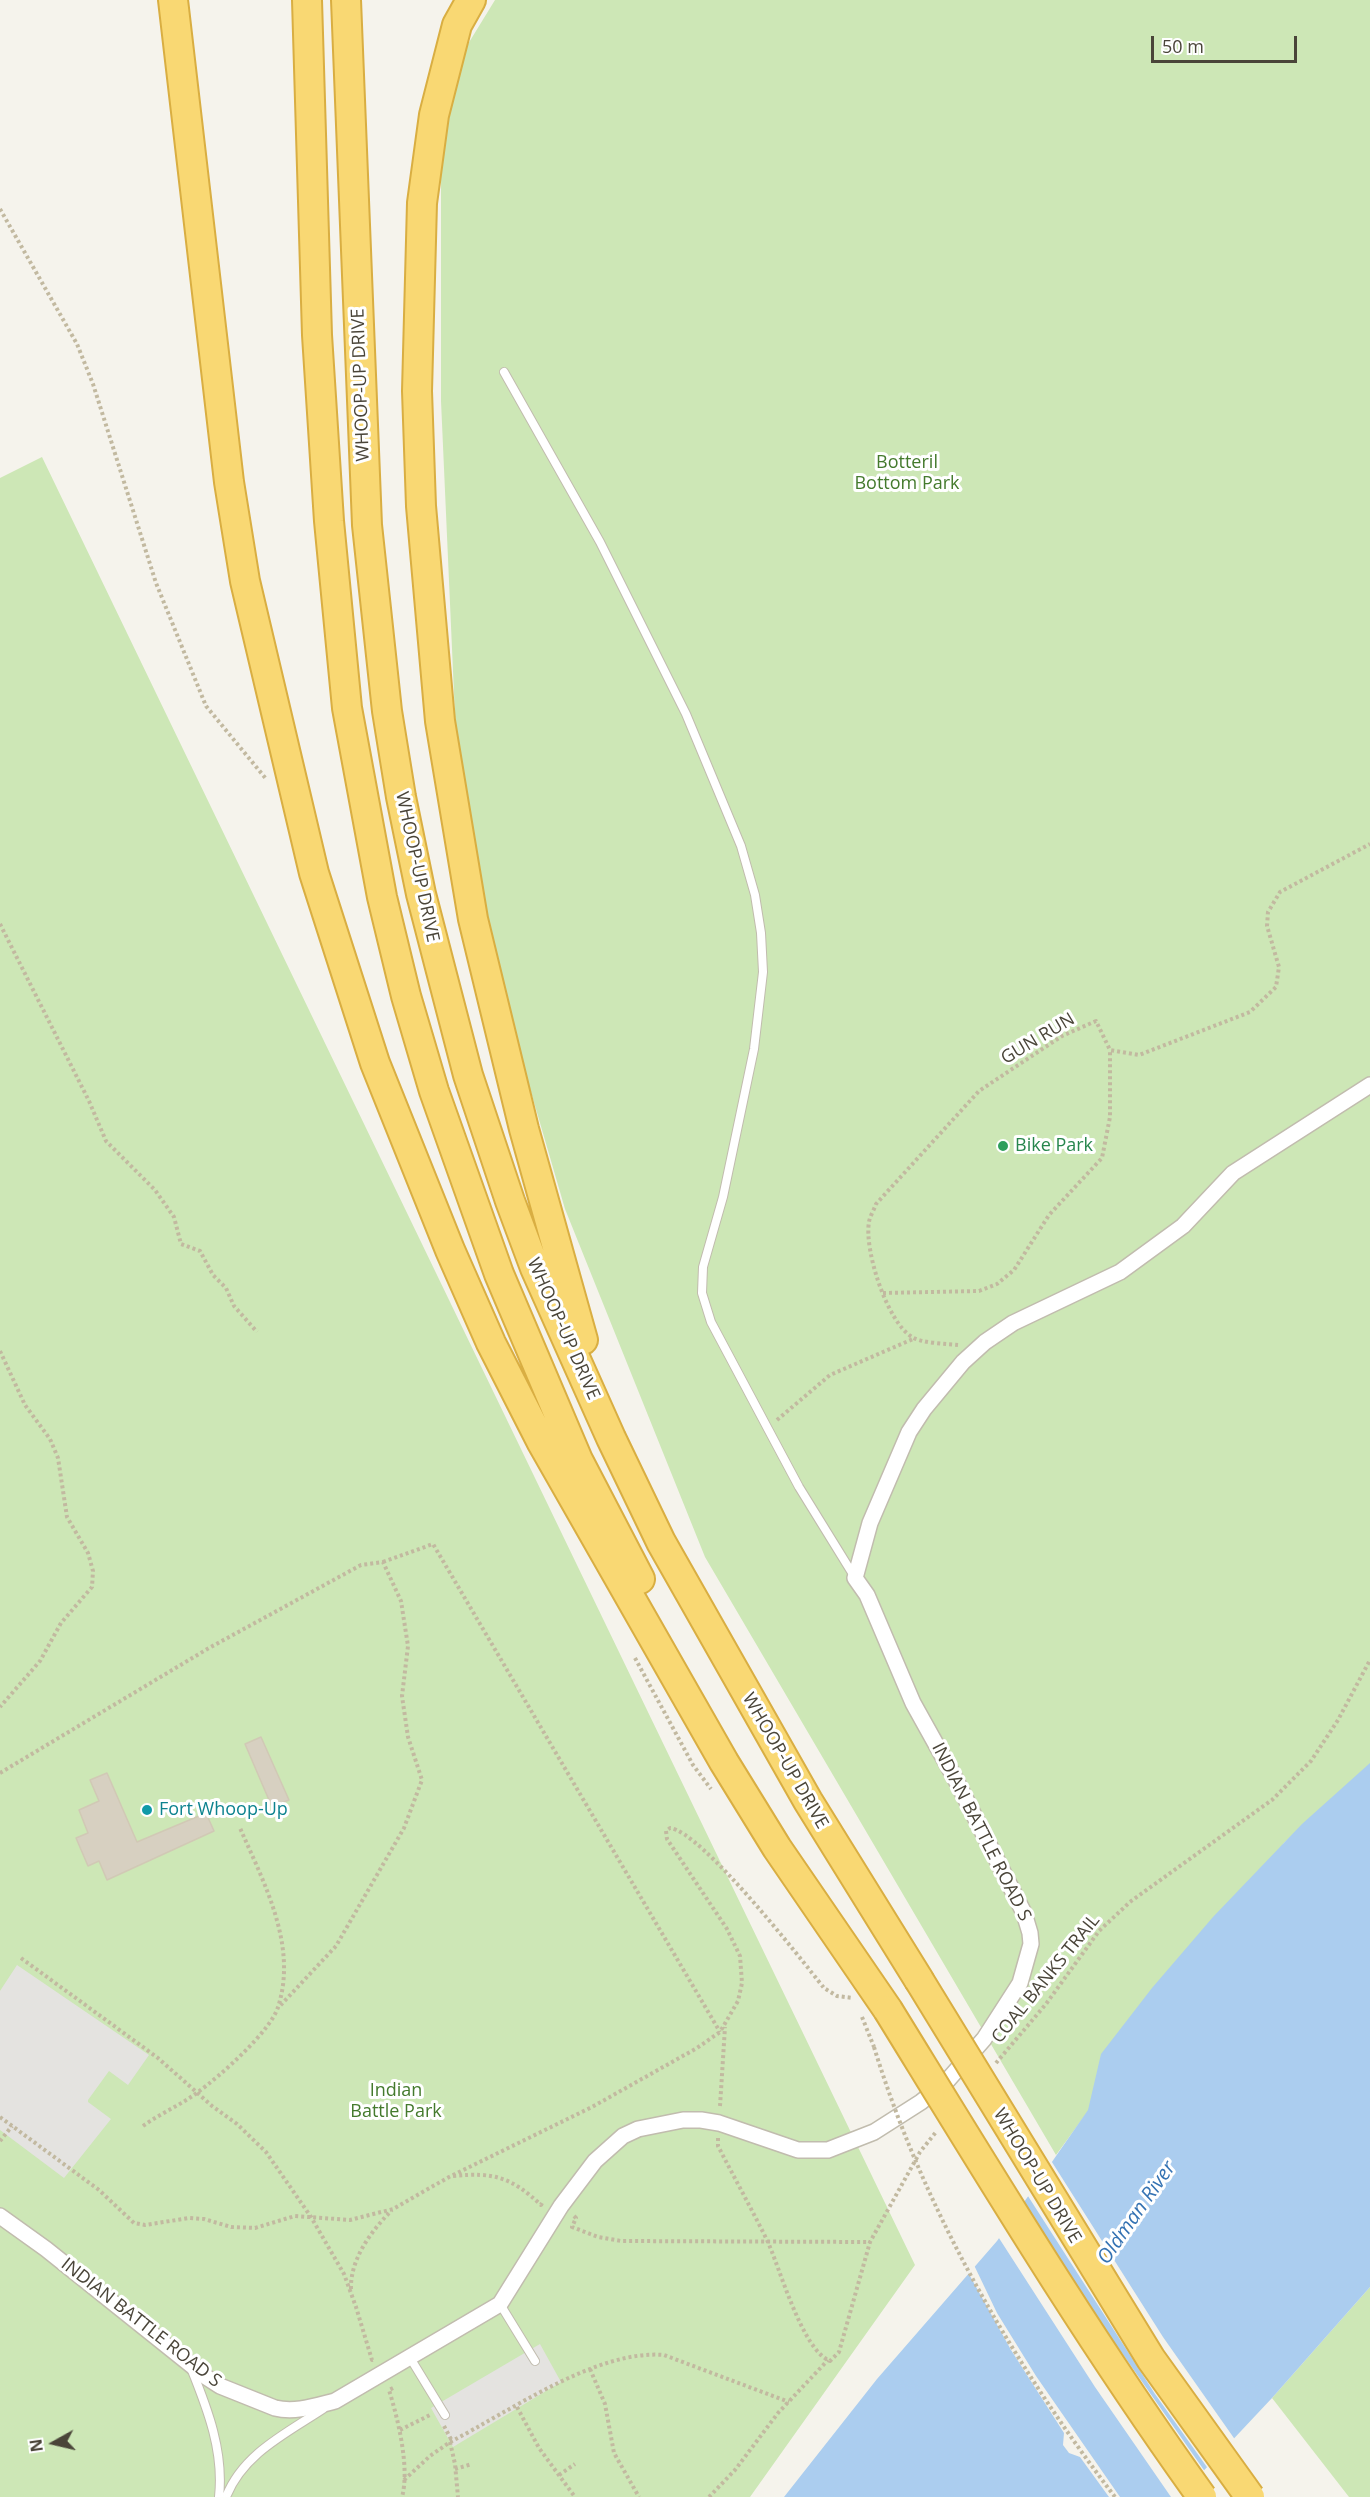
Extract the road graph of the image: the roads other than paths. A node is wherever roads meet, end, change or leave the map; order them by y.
1 (172, 0) edge
2 (307, 0) edge
3 (345, 0) edge
4 (471, 0) edge
5 (504, 372) dead end
6 (1370, 1085) edge
7 (611, 1438) junction
8 (855, 1578) junction
9 (888, 2010) junction
10 (0, 2216) edge
11 (500, 2304) junction
12 (409, 2356) junction
13 (535, 2361) dead end
14 (190, 2364) junction
15 (335, 2401) junction
16 (443, 2418) road end
17 (219, 2497) edge
18 (226, 2497) edge
19 (1202, 2497) edge
20 (1250, 2497) edge

1 - 9 highway
2 - 9 highway, WHOOP-UP DRIVE
3 - 7 highway, WHOOP-UP DRIVE
4 - 7 highway
5 - 8 lane
6 - 8 street
7 - 20 highway, WHOOP-UP DRIVE, bridge
8 - 11 street, INDIAN BATTLE ROAD S
9 - 19 highway, WHOOP-UP DRIVE, bridge
10 - 14 street, INDIAN BATTLE ROAD S
11 - 12 street, INDIAN BATTLE ROAD S
11 - 13 lane
12 - 15 street, INDIAN BATTLE ROAD S
12 - 16 lane
14 - 15 street, INDIAN BATTLE ROAD S
14 - 17 lane
15 - 18 lane

